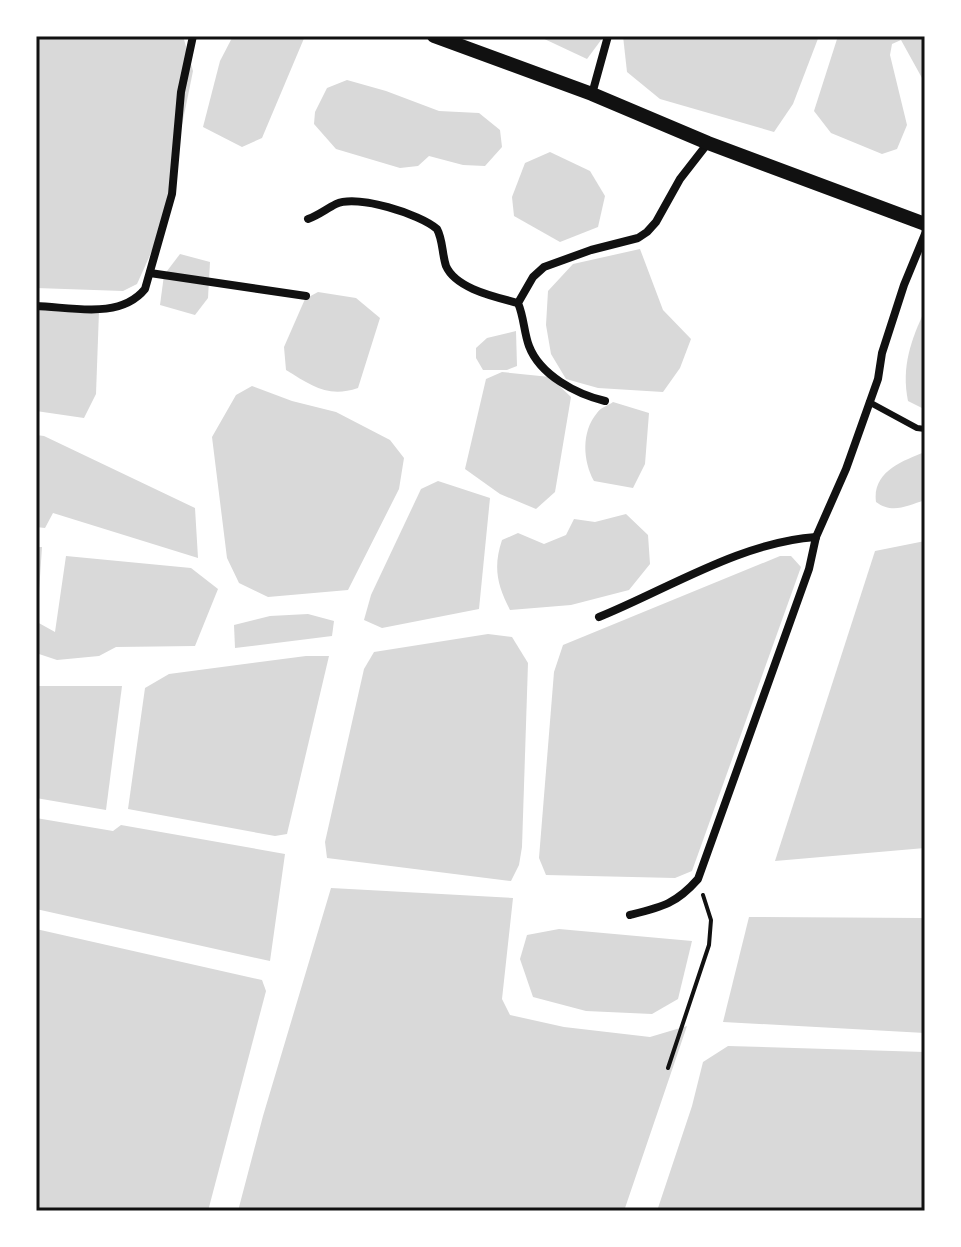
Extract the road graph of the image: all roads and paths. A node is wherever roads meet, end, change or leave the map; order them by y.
1 (193, 36) edge
2 (434, 36) edge
3 (608, 36) edge
4 (592, 94) junction
5 (708, 143) junction
6 (308, 219) dead end
7 (925, 224) edge
8 (925, 234) edge
9 (150, 273) junction
10 (306, 296) dead end
11 (518, 303) junction
12 (36, 306) edge
13 (605, 401) dead end
14 (869, 402) junction
15 (925, 429) edge
16 (816, 537) junction
17 (599, 617) dead end
18 (698, 879) junction
19 (630, 915) dead end
20 (668, 1068) dead end

1 - 9 street
2 - 4 street
3 - 4 street
4 - 5 street
5 - 7 street
5 - 11 street
6 - 11 street
8 - 14 street
9 - 10 street
9 - 12 street
11 - 13 street
14 - 15 lane
14 - 16 street
16 - 17 street
16 - 18 street
18 - 19 street
18 - 20 path

